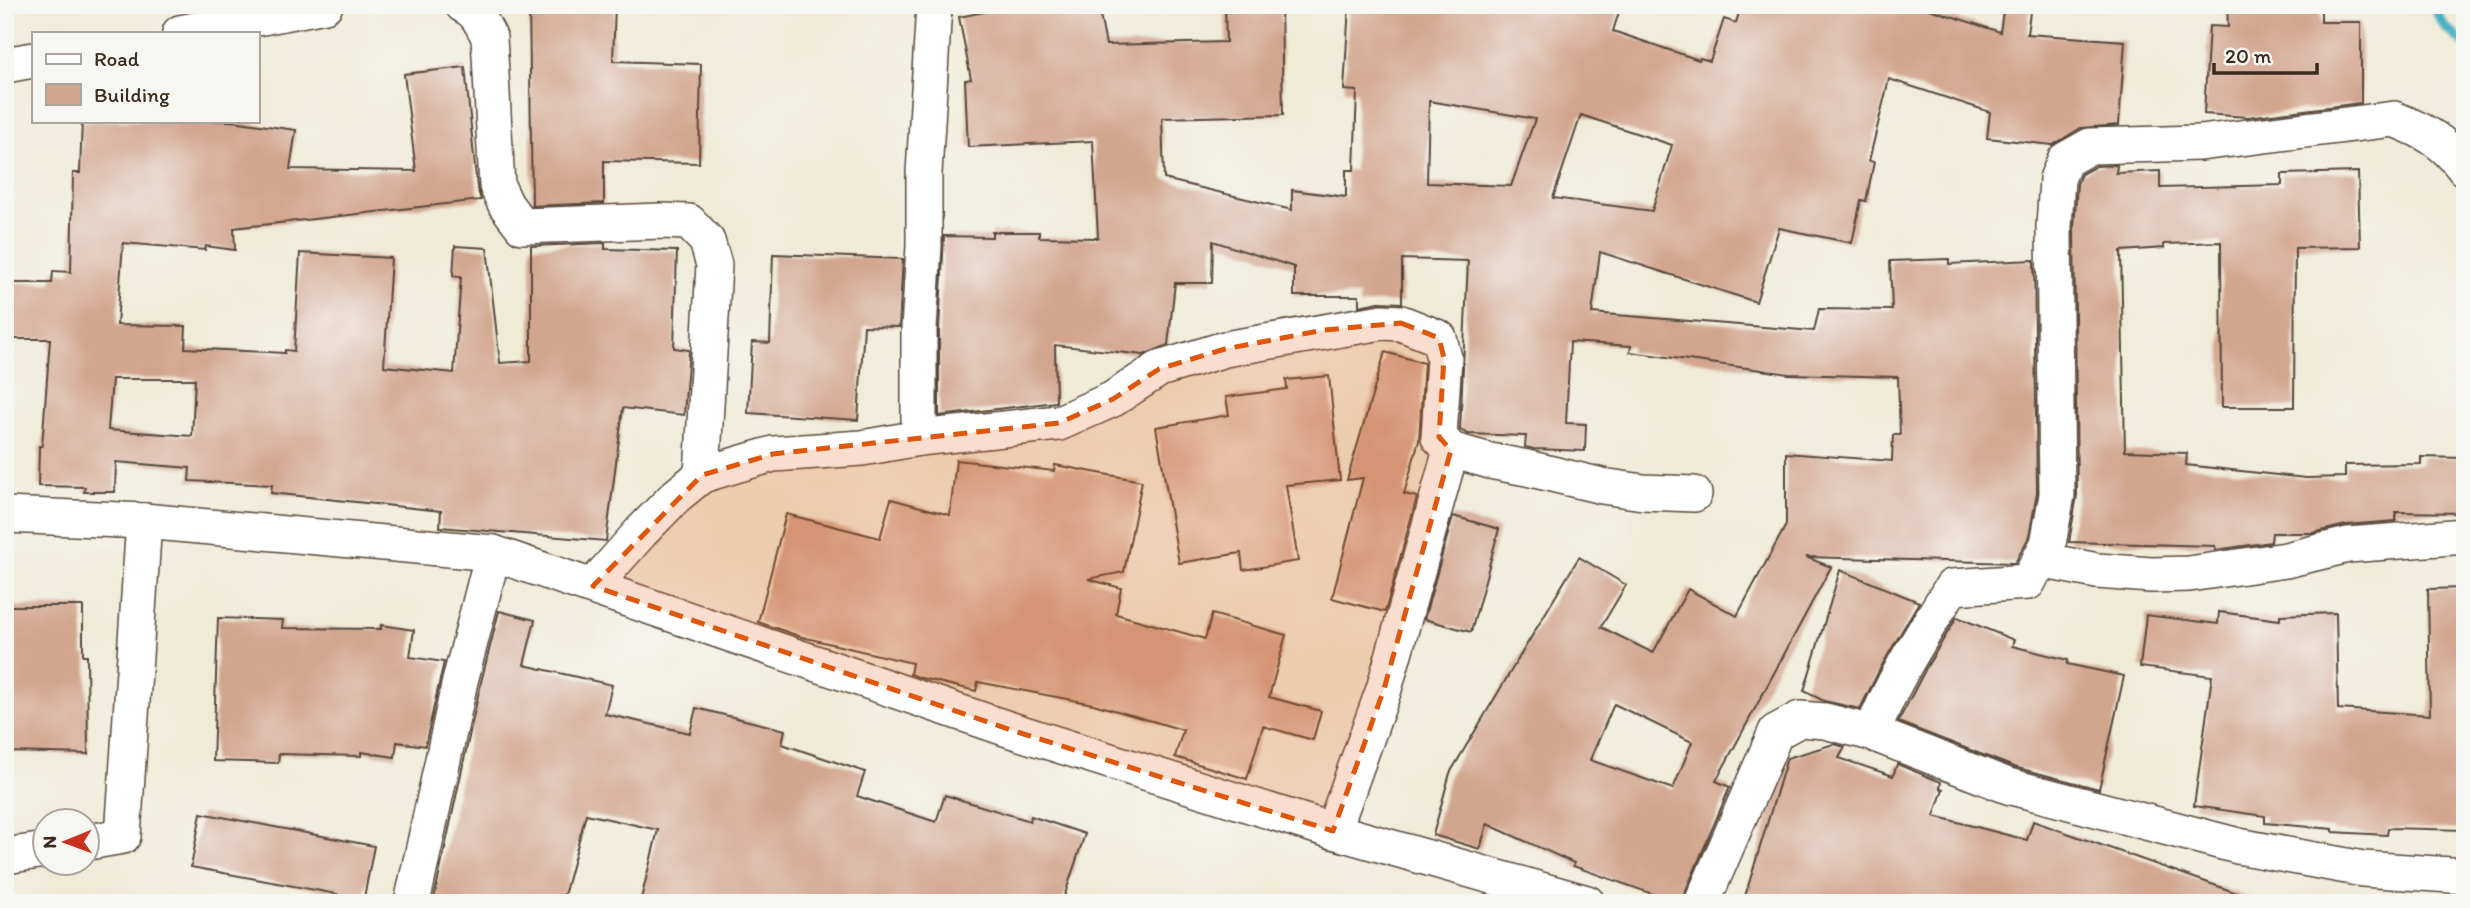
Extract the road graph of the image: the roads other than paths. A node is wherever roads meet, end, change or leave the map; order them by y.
1 (325, 5) edge
2 (463, 5) edge
3 (934, 5) edge
4 (185, 32) edge
5 (32, 60) edge
6 (5, 65) edge
7 (2465, 169) edge
8 (919, 438) junction
9 (1451, 450) junction
10 (702, 475) junction
11 (1694, 494) dead end
12 (5, 514) edge
13 (144, 521) junction
14 (2465, 536) edge
15 (493, 553) junction
16 (2040, 559) junction
17 (593, 586) junction
18 (1872, 733) junction
19 (1333, 831) junction
20 (102, 840) edge
21 (32, 851) edge
22 (5, 856) edge
23 (2465, 876) edge
24 (412, 903) edge
25 (1587, 903) edge
26 (1702, 903) edge

1 - 4 street
2 - 10 street
3 - 8 street
5 - 6 street
7 - 16 street
8 - 9 street
8 - 10 street
9 - 11 street
9 - 19 street
10 - 17 street
12 - 13 street
13 - 15 street
13 - 20 street
14 - 16 street
15 - 17 street
15 - 24 street
16 - 18 street
17 - 19 street
18 - 23 street
18 - 26 street
19 - 25 street
21 - 22 street

